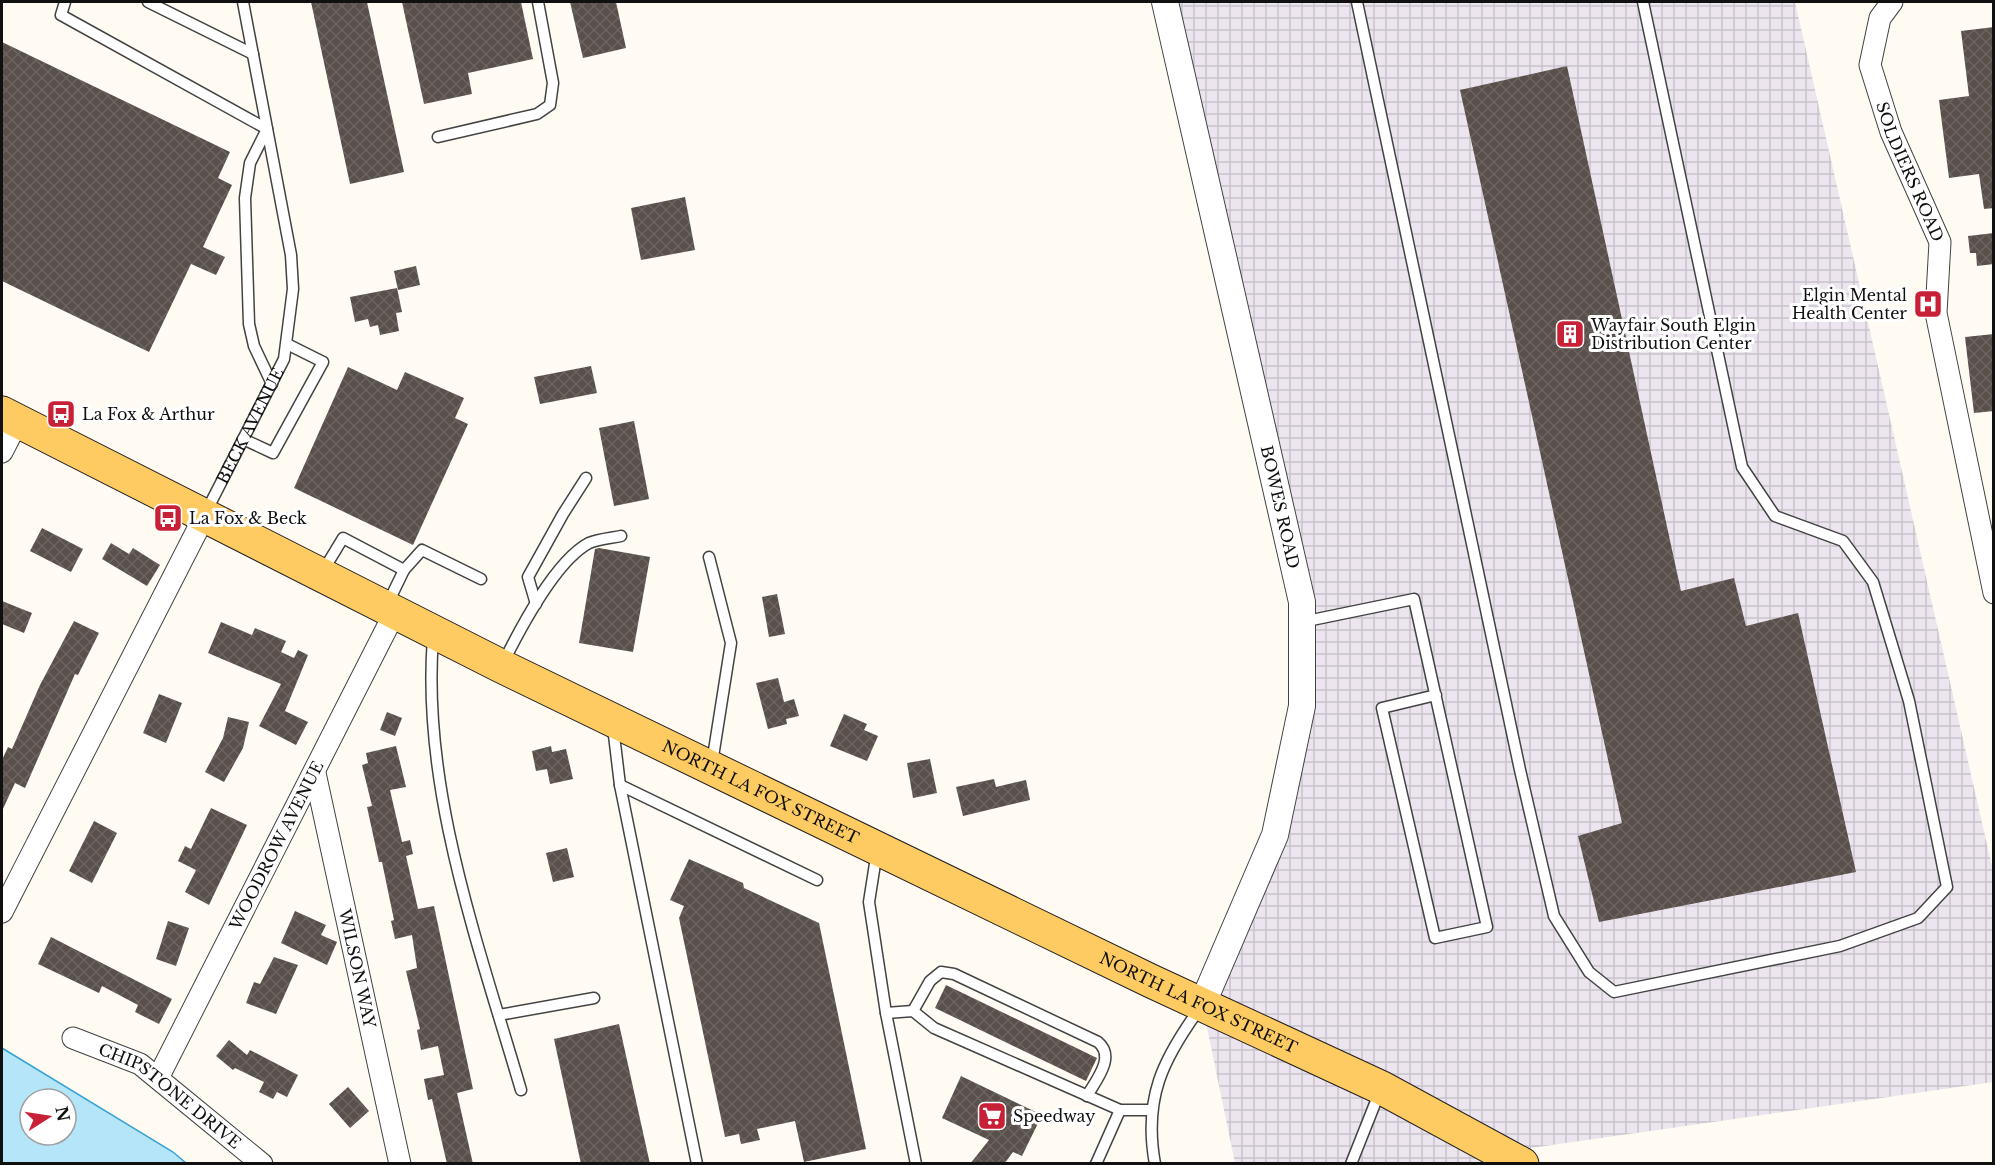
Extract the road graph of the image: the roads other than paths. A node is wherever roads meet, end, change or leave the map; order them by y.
1 (65, 2) edge
2 (148, 2) edge
3 (243, 2) edge
4 (538, 2) edge
5 (1165, 2) edge
6 (1357, 2) edge
7 (1643, 2) edge
8 (1892, 2) edge
9 (253, 54) junction
10 (267, 129) junction
11 (438, 136) dead end
12 (287, 344) junction
13 (272, 384) junction
14 (10, 417) edge
15 (243, 439) junction
16 (2, 452) edge
17 (585, 478) dead end
18 (204, 516) junction
19 (621, 536) dead end
20 (709, 557) dead end
21 (404, 570) junction
22 (321, 575) junction
23 (481, 579) dead end
24 (1994, 593) edge
25 (536, 604) junction
26 (391, 610) junction
27 (1302, 622) junction
28 (433, 631) junction
29 (501, 666) junction
30 (1436, 695) junction
31 (613, 720) junction
32 (711, 766) junction
33 (315, 773) junction
34 (620, 785) junction
35 (877, 849) junction
36 (817, 880) dead end
37 (2, 912) edge
38 (594, 998) dead end
39 (1202, 1005) junction
40 (913, 1011) junction
41 (886, 1013) junction
42 (499, 1015) junction
43 (73, 1038) dead end
44 (158, 1078) junction
45 (1382, 1088) junction
46 (521, 1090) dead end
47 (1087, 1096) junction
48 (1120, 1110) junction
49 (1152, 1110) junction
50 (262, 1164) edge
51 (400, 1164) edge
52 (698, 1164) edge
53 (916, 1164) edge
54 (1096, 1164) edge
55 (1155, 1164) edge
56 (1351, 1164) edge
57 (1522, 1164) edge

1 - 10 lane
2 - 9 lane
3 - 9 lane, BECK AVENUE
4 - 11 lane
5 - 27 street, BOWES ROAD
6 - 7 lane
8 - 24 street, SOLDIERS ROAD
9 - 10 lane, BECK AVENUE
10 - 12 lane, BECK AVENUE
10 - 13 lane
12 - 13 lane, BECK AVENUE
12 - 15 lane
13 - 15 lane, BECK AVENUE
14 - 16 street
14 - 18 main road, NORTH LA FOX STREET
15 - 18 lane, BECK AVENUE
17 - 25 lane
18 - 22 main road, NORTH LA FOX STREET
18 - 37 street, BECK AVENUE
19 - 25 lane
20 - 32 lane
21 - 22 lane
21 - 23 lane
21 - 26 lane
22 - 26 main road, NORTH LA FOX STREET
25 - 29 lane
26 - 28 main road, NORTH LA FOX STREET
26 - 33 street, WOODROW AVENUE
27 - 30 lane
27 - 39 street, BOWES ROAD
28 - 29 main road, NORTH LA FOX STREET
28 - 42 lane
29 - 31 main road, NORTH LA FOX STREET
30 - 30 lane
31 - 32 main road, NORTH LA FOX STREET
31 - 34 lane
32 - 35 main road, NORTH LA FOX STREET
33 - 44 street, WOODROW AVENUE
33 - 51 street, WILSON WAY
34 - 36 lane
34 - 52 lane
35 - 39 main road, NORTH LA FOX STREET
35 - 41 lane
38 - 42 lane
39 - 45 main road, NORTH LA FOX STREET
39 - 49 lane
40 - 41 lane
40 - 47 lane
40 - 47 lane
41 - 53 lane
42 - 46 lane
43 - 44 street, CHIPSTONE DRIVE
44 - 50 street, CHIPSTONE DRIVE
45 - 56 lane
45 - 57 main road, NORTH LA FOX STREET
47 - 48 lane
48 - 49 lane
48 - 54 lane
49 - 55 lane

